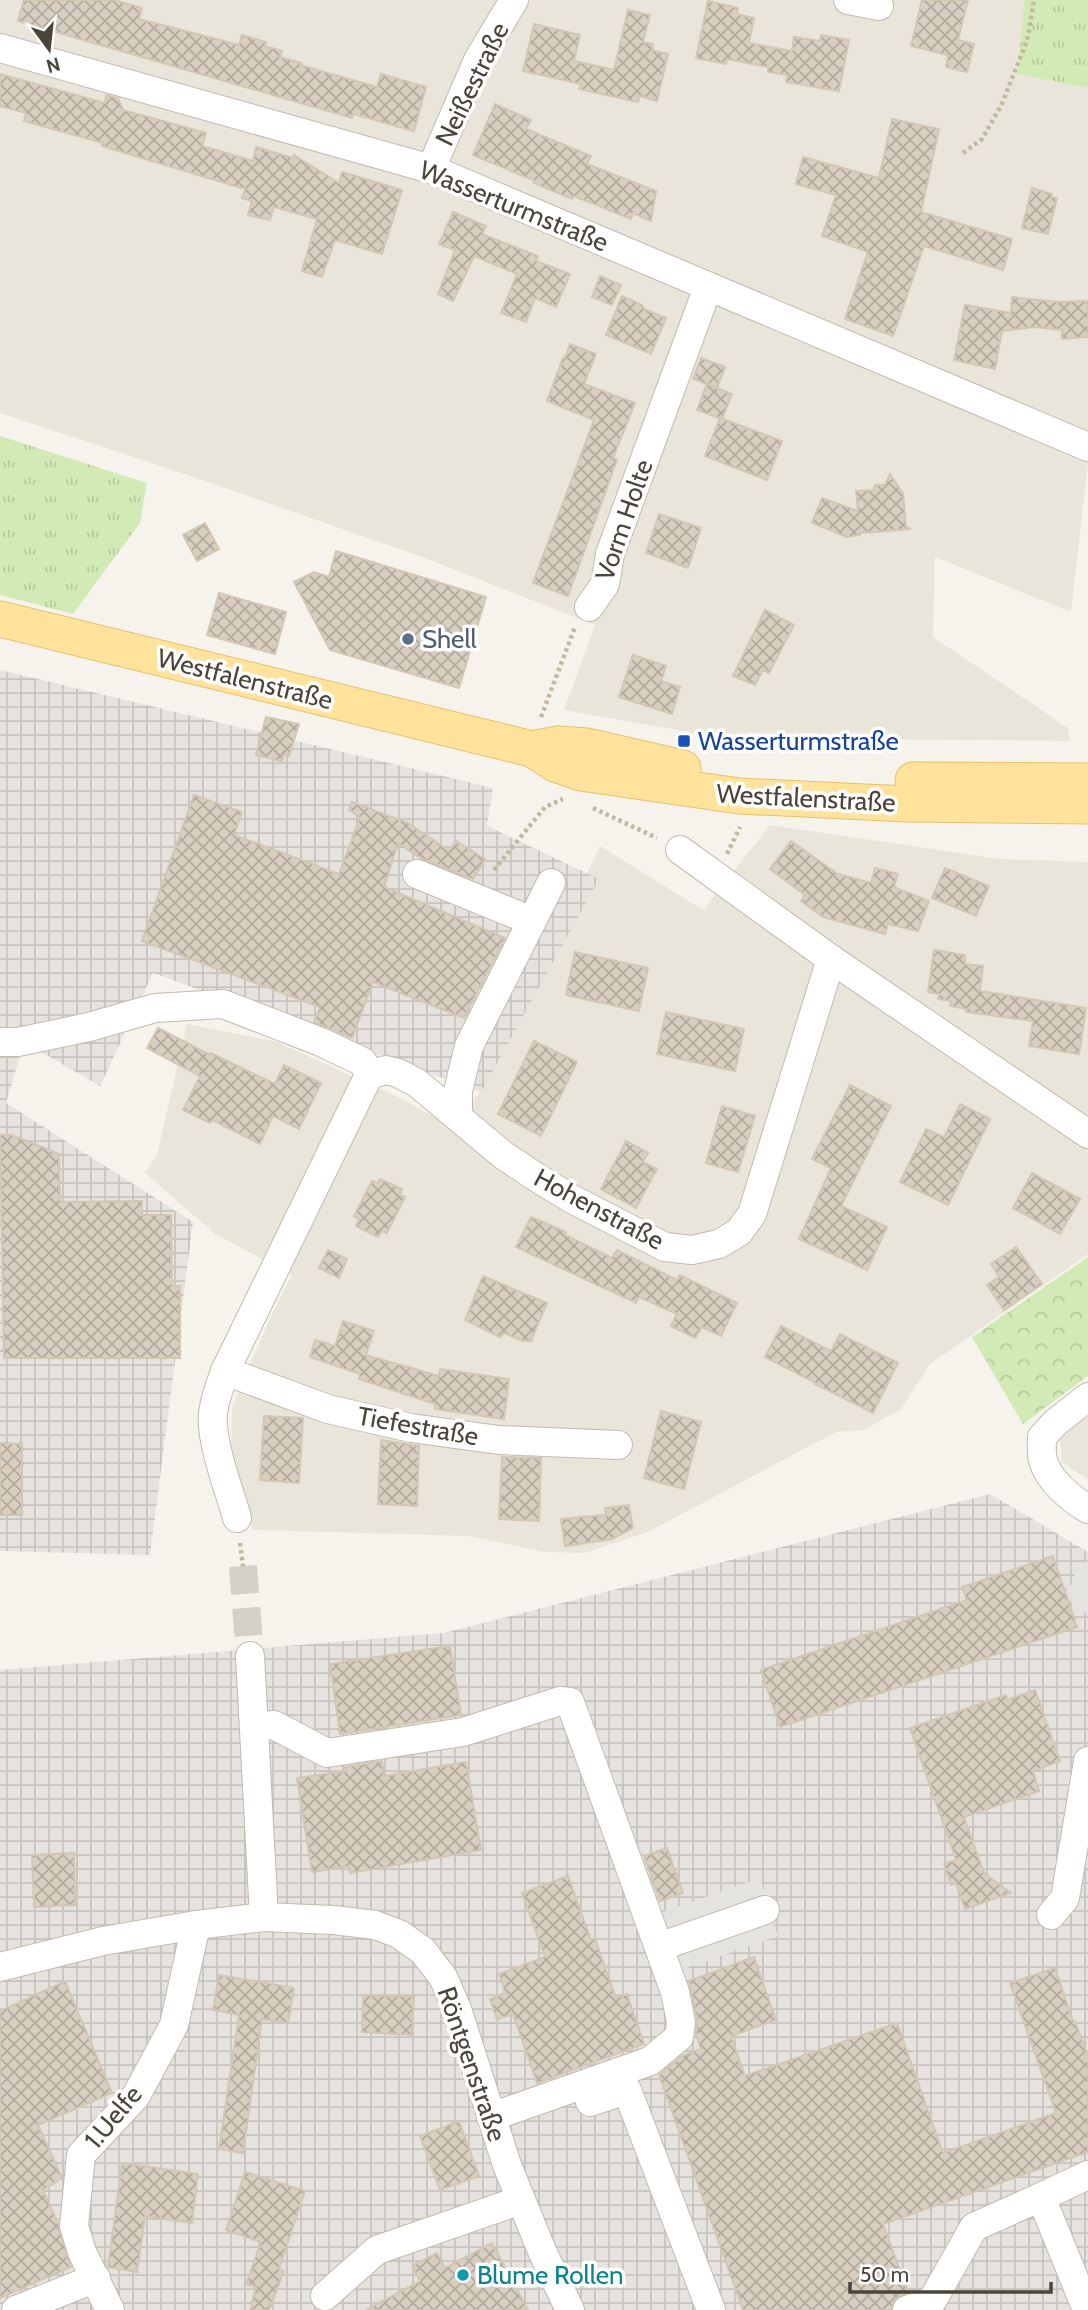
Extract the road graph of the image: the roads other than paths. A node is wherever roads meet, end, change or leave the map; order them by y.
1 (514, 0) edge
2 (848, 0) edge
3 (879, 6) dead end
4 (0, 48) edge
5 (431, 169) junction
6 (708, 287) junction
7 (1088, 447) edge
8 (589, 607) road end
9 (0, 619) edge
10 (532, 749) junction
11 (1088, 781) edge
12 (1088, 806) edge
13 (680, 850) road end
14 (417, 874) dead end
15 (551, 883) dead end
16 (532, 921) junction
17 (831, 959) junction
18 (0, 1042) edge
19 (369, 1075) junction
20 (458, 1116) junction
21 (1088, 1134) edge
22 (225, 1371) junction
23 (1088, 1397) edge
24 (618, 1445) dead end
25 (1088, 1509) edge
26 (237, 1518) dead end
27 (250, 1656) tunnel mouth
28 (254, 1727) junction
29 (1088, 1761) edge
30 (765, 1910) dead end
31 (1051, 1915) dead end
32 (264, 1917) junction
33 (196, 1925) junction
34 (659, 1947) junction
35 (0, 1967) edge
36 (494, 2125) junction
37 (1088, 2175) edge
38 (1041, 2197) junction
39 (521, 2200) junction
40 (96, 2278) junction
41 (325, 2296) dead end
42 (16, 2310) edge
43 (110, 2310) edge
44 (570, 2310) edge
45 (710, 2310) edge
46 (907, 2310) edge
47 (1087, 2310) edge

1 - 5 street, Neißestraße
2 - 3 street
4 - 5 street, Wasserturmstraße
5 - 6 street, Wasserturmstraße
6 - 7 street, Wasserturmstraße
6 - 8 street, Vorm Holte
9 - 10 main road, Westfalenstraße
10 - 11 main road, Westfalenstraße
10 - 12 main road, Westfalenstraße
13 - 17 street
14 - 16 street
15 - 16 street
16 - 20 street
17 - 20 street, Hohenstraße
17 - 21 street
18 - 19 street
19 - 20 street, Hohenstraße
19 - 22 street
22 - 24 street, Tiefestraße
22 - 26 street
23 - 25 street
27 - 28 street
28 - 32 street
28 - 34 street
29 - 31 street
30 - 34 street
32 - 33 street, Röntgenstraße
32 - 36 street, Röntgenstraße
33 - 35 street, Röntgenstraße
33 - 40 street, 1.Uelfe
34 - 36 street
36 - 39 street, Röntgenstraße
36 - 45 street
37 - 38 street
38 - 46 street
38 - 47 street
39 - 41 street
39 - 44 street, Röntgenstraße
40 - 42 street
40 - 43 street, 1.Uelfe

